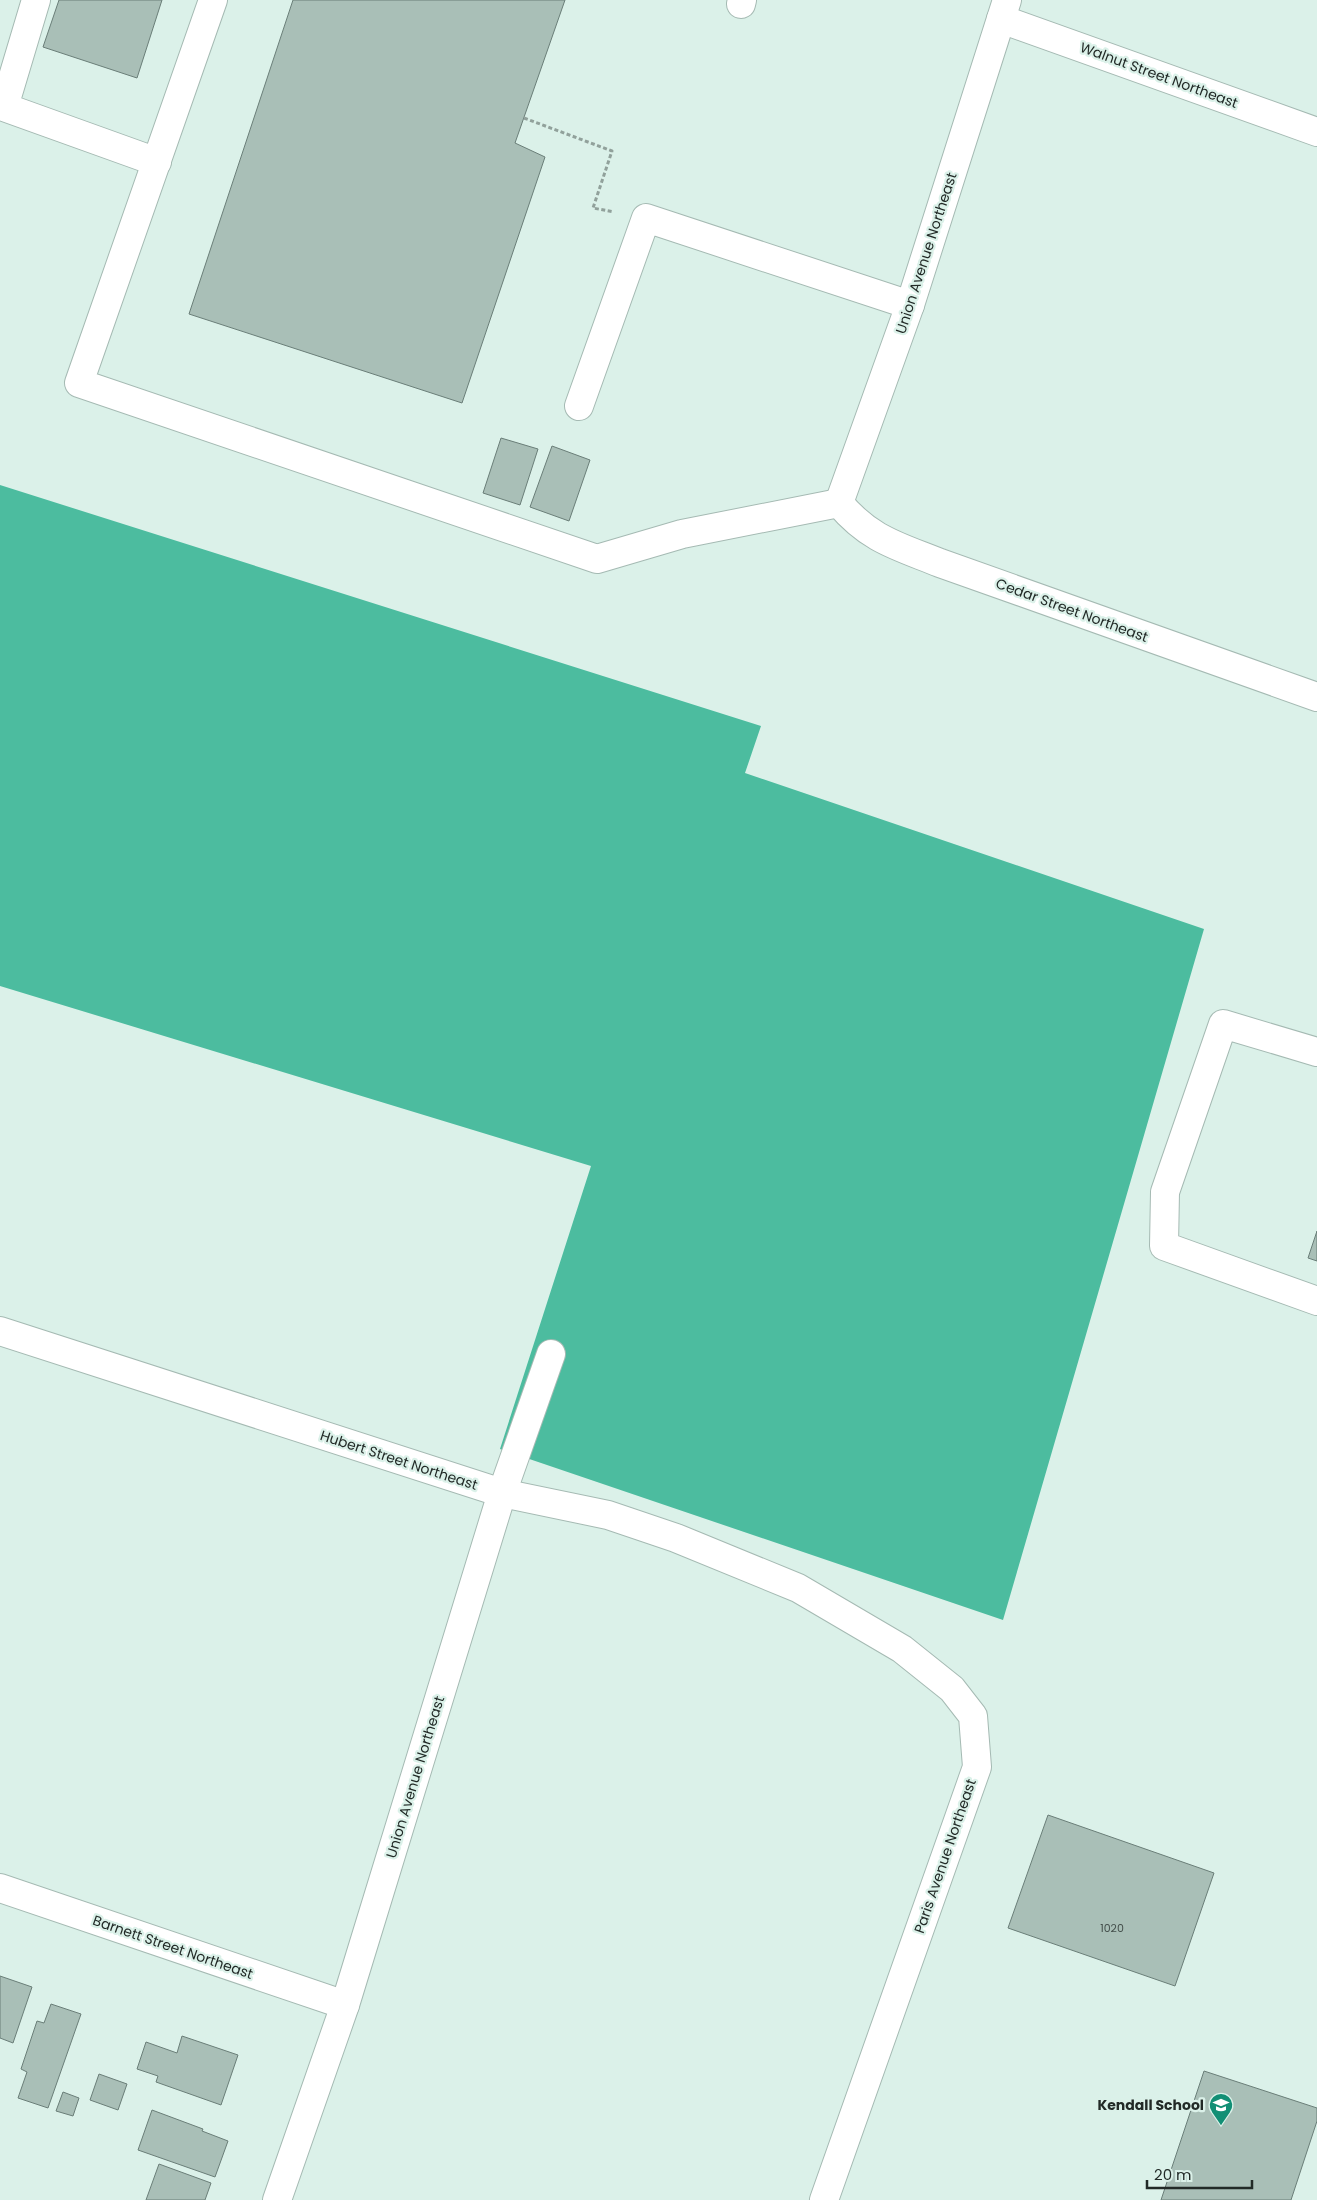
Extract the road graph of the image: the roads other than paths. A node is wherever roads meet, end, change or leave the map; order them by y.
1 (36, 0) edge
2 (213, 0) edge
3 (1004, 10) edge
4 (1317, 132) edge
5 (157, 162) junction
6 (910, 305) junction
7 (579, 406) dead end
8 (839, 503) junction
9 (1317, 697) edge
10 (1317, 1052) edge
11 (1317, 1301) edge
12 (0, 1331) edge
13 (551, 1354) dead end
14 (502, 1493) junction
15 (798, 1588) joint
16 (0, 1888) edge
17 (345, 2005) junction
18 (277, 2200) edge
19 (824, 2200) edge

1 - 5 street
2 - 5 street
3 - 4 street, Walnut Street Northeast
3 - 6 street, Union Avenue Northeast
5 - 8 street
6 - 7 street
6 - 8 street, Union Avenue Northeast
8 - 9 street, Cedar Street Northeast
10 - 11 street
12 - 14 street, Hubert Street Northeast
13 - 14 street, Union Avenue Northeast
14 - 15 street, Hubert Street Northeast
14 - 17 street, Union Avenue Northeast
15 - 19 street, Paris Avenue Northeast
16 - 17 street, Barnett Street Northeast
17 - 18 street, Union Avenue Northeast

